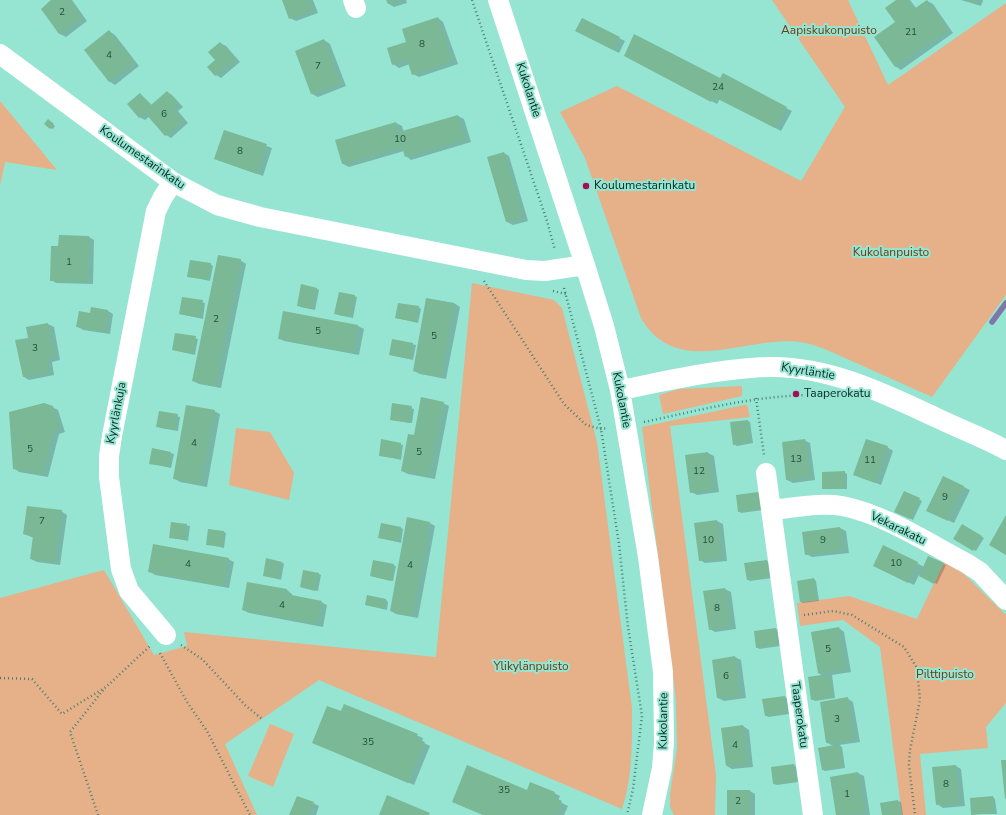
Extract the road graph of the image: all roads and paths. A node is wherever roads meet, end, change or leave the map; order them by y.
1 (472, 0) edge
2 (498, 0) edge
3 (0, 54) edge
4 (173, 182) junction
5 (585, 265) junction
6 (559, 270) junction
7 (482, 279) dead end
8 (620, 390) junction
9 (830, 395) dead end
10 (756, 398) junction
11 (626, 425) junction
12 (601, 429) junction
13 (1006, 450) edge
14 (766, 473) joint
15 (772, 510) junction
16 (1006, 600) edge
17 (786, 617) junction
18 (160, 639) junction
19 (0, 678) edge
20 (106, 687) junction
21 (262, 719) dead end
22 (98, 815) edge
23 (250, 815) edge
24 (627, 815) edge
25 (652, 815) edge
26 (812, 815) edge
27 (915, 815) edge

1 - 6 path
2 - 5 street, Kukolantie
3 - 4 street, Koulumestarinkatu
4 - 6 street, Koulumestarinkatu
4 - 18 street, Kyyrlänkuja
5 - 6 street, Koulumestarinkatu
5 - 8 street, Kukolantie
6 - 12 path
7 - 12 path
8 - 11 street, Kukolantie
8 - 13 street, Kyyrläntie
9 - 10 path
10 - 11 path
10 - 14 path
11 - 12 path
11 - 25 street, Kukolantie
12 - 24 path
14 - 15 street, Taaperokatu
15 - 16 street, Vekarakatu
15 - 17 street, Taaperokatu
17 - 26 street, Taaperokatu
17 - 27 path
18 - 20 path
18 - 21 path
18 - 23 path
19 - 20 path
20 - 22 path

